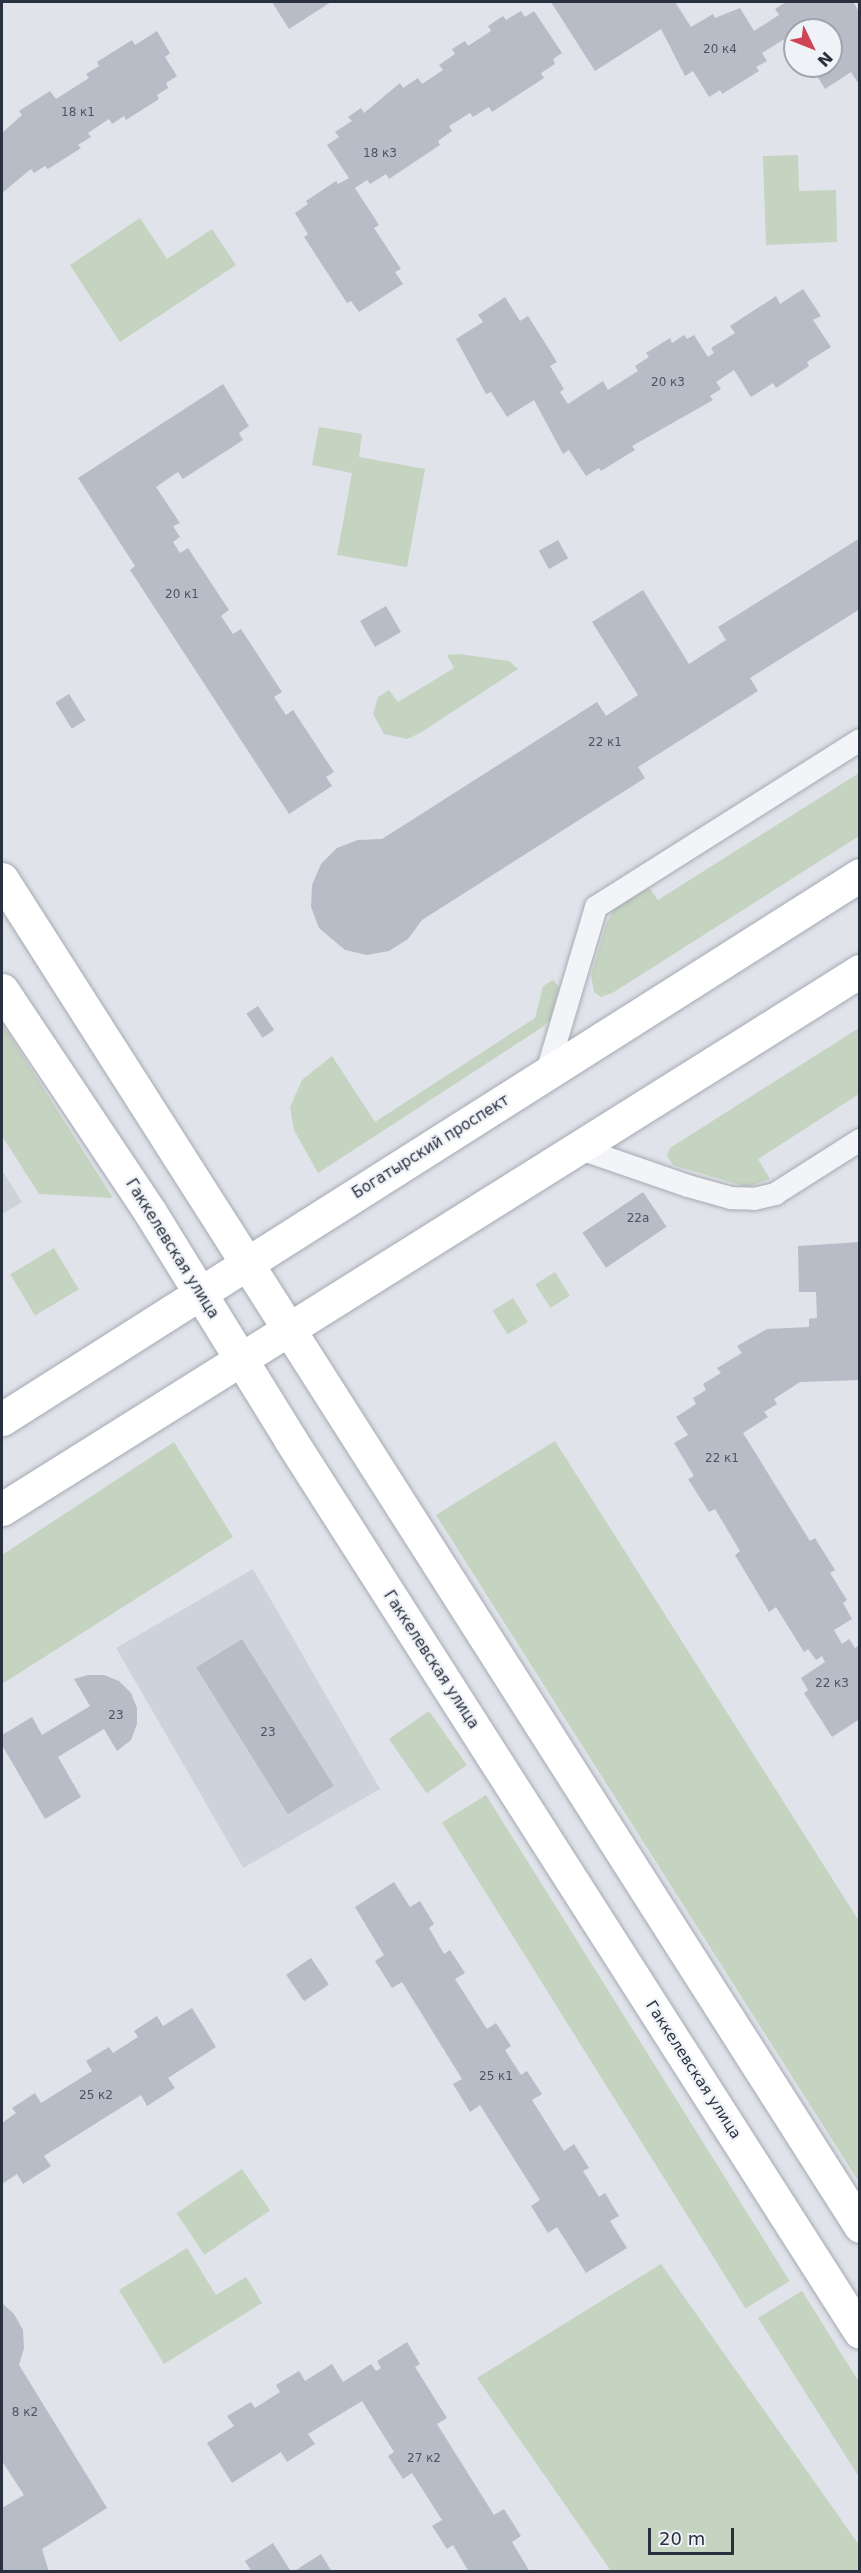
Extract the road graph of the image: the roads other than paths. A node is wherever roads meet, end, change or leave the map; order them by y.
1 (860, 740) edge
2 (860, 875) edge
3 (10, 889) edge
4 (860, 971) edge
5 (2, 990) edge
6 (546, 1075) junction
7 (860, 1140) edge
8 (578, 1148) junction
9 (248, 1263) junction
10 (200, 1293) junction
11 (289, 1329) junction
12 (241, 1359) junction
13 (2, 1419) edge
14 (2, 1509) edge
15 (860, 2226) edge
16 (860, 2332) edge

1 - 6 street
2 - 6 main road, Богатырский проспект
3 - 9 main road
4 - 8 main road
5 - 10 main road, Гаккелевская улица
6 - 9 main road, Богатырский проспект
7 - 8 street
8 - 11 main road
9 - 10 main road, Богатырский проспект
9 - 11 main road
10 - 12 main road, Гаккелевская улица
10 - 13 main road, Богатырский проспект
11 - 12 main road
11 - 15 main road
12 - 14 main road
12 - 16 main road, Гаккелевская улица

